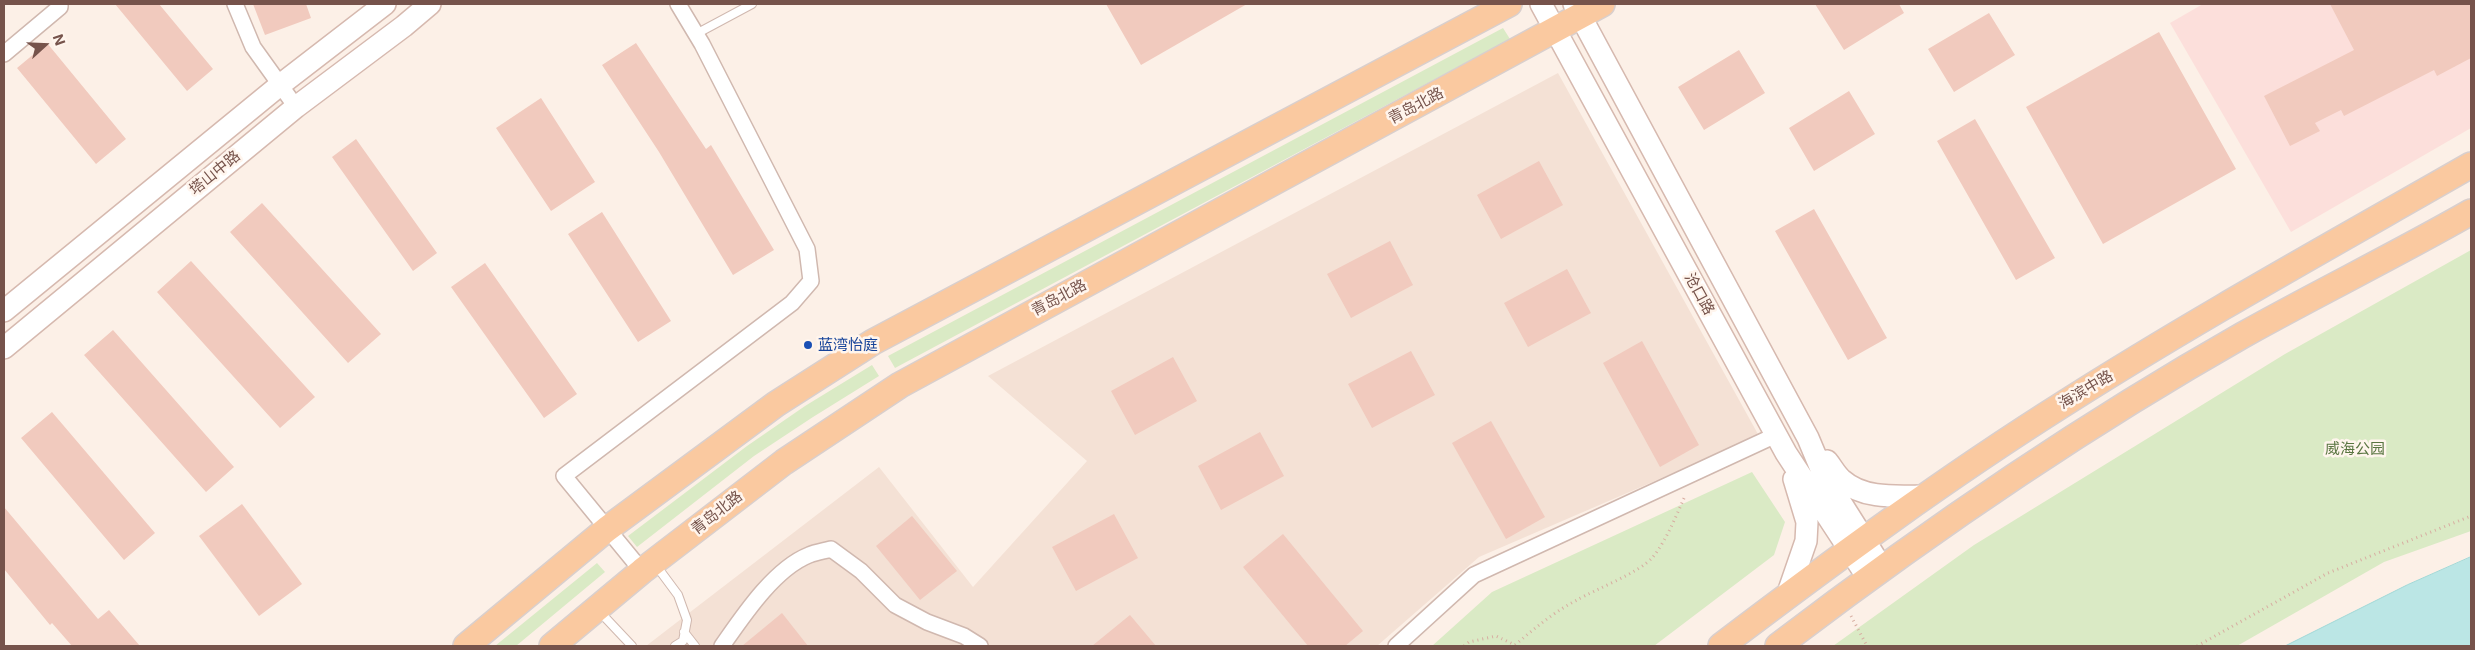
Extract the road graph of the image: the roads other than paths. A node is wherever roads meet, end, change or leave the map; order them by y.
1 (60, 4) edge
2 (235, 4) edge
3 (385, 4) edge
4 (430, 4) edge
5 (678, 4) edge
6 (752, 4) edge
7 (1509, 4) edge
8 (1541, 4) edge
9 (1602, 4) edge
10 (1577, 10) edge
11 (1556, 30) junction
12 (696, 34) junction
13 (4, 54) edge
14 (280, 85) junction
15 (296, 107) junction
16 (2471, 165) edge
17 (2471, 212) edge
18 (4, 311) edge
19 (4, 348) edge
20 (1808, 438) junction
21 (1781, 444) junction
22 (1926, 496) junction
23 (607, 529) junction
24 (1856, 544) junction
25 (648, 567) junction
26 (1875, 573) junction
27 (1787, 596) junction
28 (597, 609) junction
29 (684, 632) junction
30 (466, 646) edge
31 (552, 646) edge
32 (632, 646) edge
33 (675, 646) edge
34 (695, 646) edge
35 (722, 646) edge
36 (980, 646) edge
37 (1396, 646) edge
38 (1721, 646) edge
39 (1778, 646) edge

1 - 13 street
2 - 14 street
3 - 14 main road, 塔山中路
4 - 15 main road, 塔山中路
5 - 12 street
6 - 12 lane
7 - 23 main road
8 - 11 main road, 沧口路
9 - 10 main road, 青岛北路
10 - 11 main road, 青岛北路
10 - 20 main road, 沧口路
11 - 21 main road, 沧口路
11 - 25 main road, 青岛北路
12 - 23 street
14 - 15 street
14 - 18 main road, 塔山中路
15 - 19 main road, 塔山中路
16 - 22 main road, 海滨中路
17 - 26 main road
20 - 22 main road
20 - 24 main road, 沧口路
21 - 24 main road, 沧口路
21 - 27 main road
21 - 37 street
22 - 24 main road, 海滨中路
23 - 25 street
23 - 30 main road
24 - 26 main road, 沧口路
24 - 27 main road, 海滨中路
25 - 28 main road, 青岛北路
25 - 29 lane
26 - 39 main road
27 - 38 main road, 海滨中路
28 - 31 main road, 青岛北路
28 - 32 lane
29 - 33 lane
29 - 34 lane
35 - 36 street

